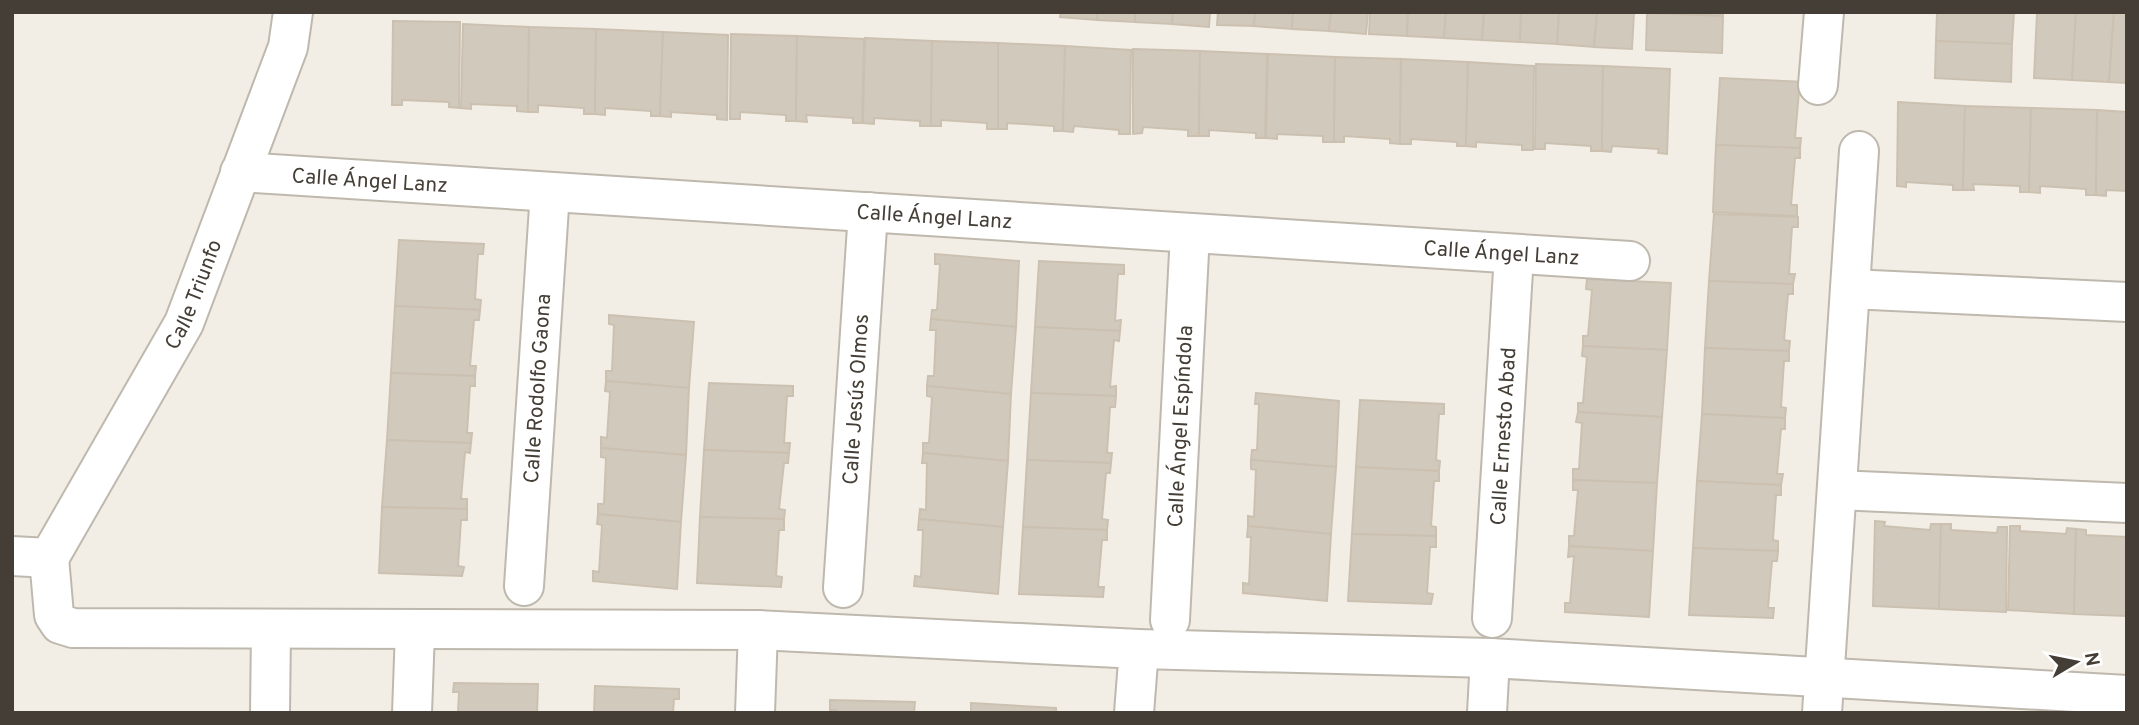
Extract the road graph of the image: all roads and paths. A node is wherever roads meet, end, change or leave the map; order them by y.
1 (293, 12) edge
2 (1824, 12) edge
3 (1818, 85) dead end
4 (1859, 150) dead end
5 (240, 172) junction
6 (550, 192) junction
7 (868, 212) junction
8 (1190, 233) junction
9 (1514, 254) junction
10 (1630, 261) dead end
11 (1850, 289) junction
12 (2127, 302) edge
13 (1837, 490) junction
14 (2127, 503) edge
15 (12, 556) edge
16 (50, 558) junction
17 (524, 586) dead end
18 (843, 588) dead end
19 (1492, 618) dead end
20 (1170, 620) dead end
21 (271, 630) junction
22 (758, 630) junction
23 (415, 631) junction
24 (1139, 649) junction
25 (1490, 658) junction
26 (1822, 695) edge
27 (2127, 695) edge
28 (270, 713) edge
29 (412, 713) edge
30 (755, 713) edge
31 (1135, 713) edge
32 (1487, 713) edge

1 - 5 street, Calle Triunfo
2 - 3 street
4 - 11 street
5 - 6 street, Calle Ángel Lanz
5 - 16 street, Calle Triunfo
6 - 7 street, Calle Ángel Lanz
6 - 17 street, Calle Rodolfo Gaona
7 - 8 street, Calle Ángel Lanz
7 - 18 street, Calle Jesús Olmos
8 - 9 street, Calle Ángel Lanz
8 - 20 street, Calle Ángel Espíndola
9 - 10 street, Calle Ángel Lanz
9 - 19 street, Calle Ernesto Abad
11 - 12 street
11 - 13 street
13 - 14 street
13 - 26 street
15 - 16 street
16 - 21 street
21 - 23 street
21 - 28 street
22 - 23 street
22 - 24 street
22 - 30 street
23 - 29 street
24 - 25 street
24 - 31 street
25 - 26 street
25 - 32 street
26 - 27 street

